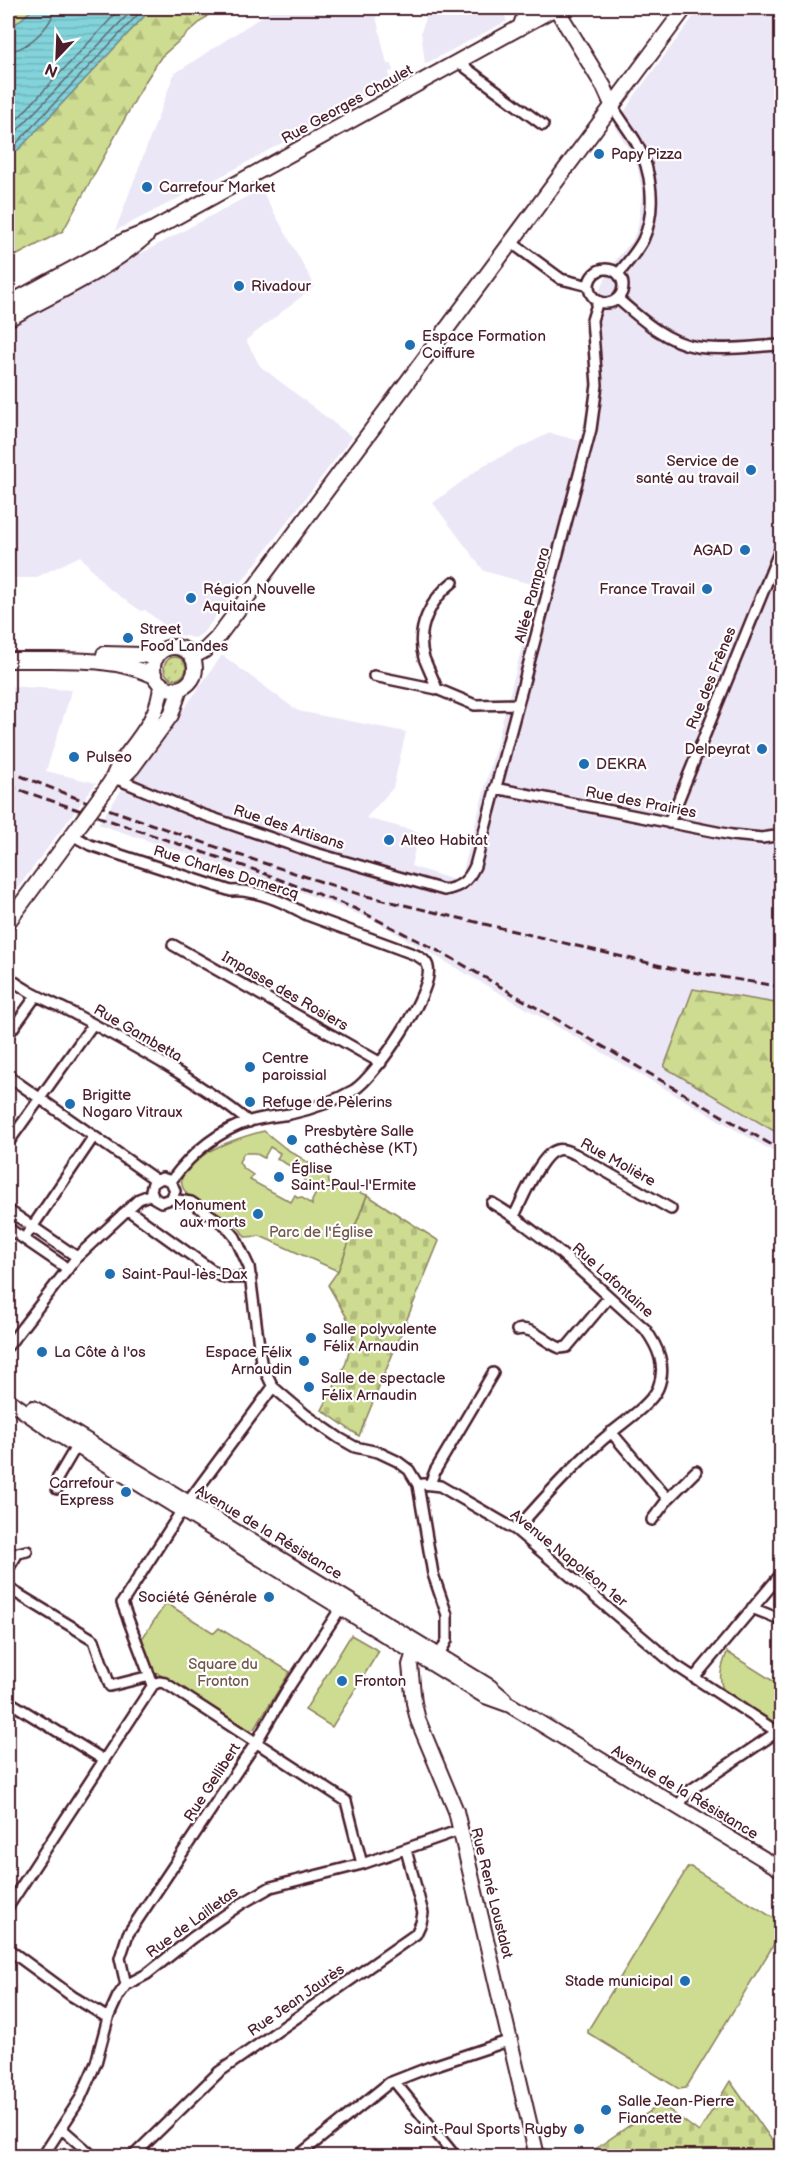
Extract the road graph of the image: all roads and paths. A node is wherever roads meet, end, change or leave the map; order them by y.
1 (527, 8) edge
2 (556, 8) edge
3 (685, 8) edge
4 (520, 27) junction
5 (458, 62) junction
6 (613, 107) junction
7 (543, 125) dead end
8 (154, 229) junction
9 (512, 243) junction
10 (618, 274) junction
11 (589, 286) junction
12 (618, 299) junction
13 (598, 302) junction
14 (8, 304) edge
15 (8, 319) edge
16 (782, 345) edge
17 (782, 545) edge
18 (453, 582) dead end
19 (8, 652) edge
20 (192, 657) junction
21 (156, 658) junction
22 (8, 660) edge
23 (374, 676) dead end
24 (158, 680) junction
25 (180, 689) junction
26 (436, 689) junction
27 (518, 704) junction
28 (115, 777) junction
29 (495, 788) junction
30 (669, 824) junction
31 (76, 829) junction
32 (782, 835) edge
33 (458, 888) joint
34 (8, 922) edge
35 (173, 945) dead end
36 (8, 977) edge
37 (36, 996) junction
38 (93, 1024) junction
39 (8, 1035) edge
40 (381, 1064) junction
41 (8, 1076) edge
42 (41, 1100) junction
43 (249, 1122) junction
44 (94, 1136) junction
45 (8, 1143) edge
46 (156, 1180) junction
47 (171, 1181) junction
48 (152, 1194) junction
49 (171, 1199) junction
50 (492, 1203) dead end
51 (671, 1209) dead end
52 (8, 1210) edge
53 (128, 1210) junction
54 (514, 1216) junction
55 (32, 1227) junction
56 (8, 1228) edge
57 (24, 1239) junction
58 (77, 1257) junction
59 (68, 1269) junction
60 (251, 1277) junction
61 (609, 1298) junction
62 (517, 1330) dead end
63 (8, 1346) edge
64 (493, 1373) dead end
65 (273, 1387) junction
66 (8, 1394) edge
67 (8, 1400) edge
68 (611, 1432) junction
69 (77, 1446) junction
70 (696, 1471) dead end
71 (430, 1484) junction
72 (418, 1485) junction
73 (57, 1489) dead end
74 (668, 1499) junction
75 (185, 1506) junction
76 (652, 1520) dead end
77 (516, 1530) junction
78 (27, 1551) dead end
79 (8, 1569) edge
80 (782, 1573) edge
81 (8, 1588) edge
82 (344, 1603) junction
83 (752, 1608) junction
84 (782, 1620) edge
85 (416, 1647) junction
86 (437, 1660) junction
87 (694, 1678) junction
88 (152, 1681) junction
89 (8, 1701) edge
90 (779, 1733) edge
91 (256, 1742) junction
92 (104, 1760) junction
93 (679, 1807) junction
94 (460, 1830) junction
95 (406, 1850) junction
96 (362, 1864) junction
97 (782, 1870) edge
98 (8, 1907) edge
99 (8, 1949) edge
100 (126, 1985) junction
101 (108, 2018) junction
102 (511, 2040) junction
103 (394, 2081) junction
104 (62, 2129) junction
105 (308, 2148) junction
106 (43, 2157) edge
107 (93, 2157) edge
108 (133, 2157) edge
109 (298, 2157) edge
110 (315, 2157) edge
111 (455, 2157) edge
112 (537, 2157) edge

1 - 4 main road
2 - 4 main road, Rue Georges Chaulet
2 - 6 main road
3 - 6 main road
4 - 5 main road, Rue Georges Chaulet
5 - 7 street
5 - 8 main road, Rue Georges Chaulet
6 - 9 main road
6 - 10 street
8 - 14 main road, Rue Georges Chaulet
8 - 15 main road, Rue Georges Chaulet
9 - 11 street
9 - 20 main road
10 - 11 street
10 - 12 street
11 - 13 street
12 - 13 street
12 - 16 street
13 - 27 street, Allée Pampara
17 - 30 street, Rue des Frênes
18 - 26 street
19 - 21 main road
20 - 21 main road
20 - 25 main road
21 - 24 main road
22 - 24 main road
23 - 26 street
24 - 25 main road
24 - 28 main road
25 - 28 main road
26 - 27 street
27 - 29 street, Allée Pampara
28 - 31 main road, bridge
28 - 33 street, Rue des Artisans
29 - 30 street, Rue des Prairies
29 - 33 street, Allée Pampara
30 - 32 street, Rue des Prairies
31 - 34 main road
31 - 40 street, Rue Charles Domercq
35 - 40 street, Impasse des Rosiers
36 - 37 street, Rue Gambetta
37 - 38 street, Rue Gambetta
37 - 39 street
38 - 42 street
38 - 43 street, Rue Gambetta
40 - 43 street
41 - 42 street
42 - 44 street
42 - 45 street
43 - 47 street
44 - 46 street
44 - 55 street
46 - 47 street
46 - 48 street
47 - 49 street
48 - 49 street
48 - 53 street
49 - 60 street
50 - 54 street, Rue Lafontaine
51 - 54 street, Rue Molière
52 - 55 street
53 - 58 street
53 - 60 street
54 - 61 street, Rue Lafontaine
55 - 57 street
55 - 58 street
56 - 57 street
57 - 59 street
58 - 59 street
59 - 63 street
60 - 65 street
61 - 62 street
61 - 68 street, Rue Lafontaine
64 - 71 street
65 - 72 street
65 - 75 street
66 - 75 main road, Avenue de la Résistance
67 - 69 main road, Avenue de la Résistance
68 - 74 street
68 - 77 street, Rue Lafontaine
69 - 73 street
69 - 75 main road, Avenue de la Résistance
70 - 74 street
71 - 72 street, Avenue Napoléon 1er
71 - 77 street, Avenue Napoléon 1er
72 - 86 street
74 - 76 street
75 - 82 main road, Avenue de la Résistance
75 - 88 street
77 - 87 street, Avenue Napoléon 1er
78 - 79 street
80 - 83 street
81 - 88 street
82 - 85 main road, Avenue de la Résistance
82 - 91 street, Rue Gellibert
83 - 84 street
83 - 87 street
85 - 86 main road, Avenue de la Résistance
85 - 94 main road, Rue René Loustalot
86 - 93 main road, Avenue de la Résistance
87 - 90 street, Avenue Napoléon 1er
88 - 91 street
88 - 92 street
89 - 92 street
90 - 93 street
91 - 96 street
91 - 100 street, Rue Gellibert
92 - 98 street
93 - 97 main road, Avenue de la Résistance
94 - 95 street, Rue de Lailletas
94 - 102 main road, Rue René Loustalot
95 - 96 street, Rue de Lailletas
95 - 108 street, Rue Jean Jaurès
96 - 100 street, Rue de Lailletas
99 - 101 street
100 - 101 street
101 - 104 street
102 - 103 street
102 - 112 main road, Rue René Loustalot
103 - 105 street
103 - 111 street
104 - 106 street
104 - 107 street
105 - 109 street
105 - 110 street

